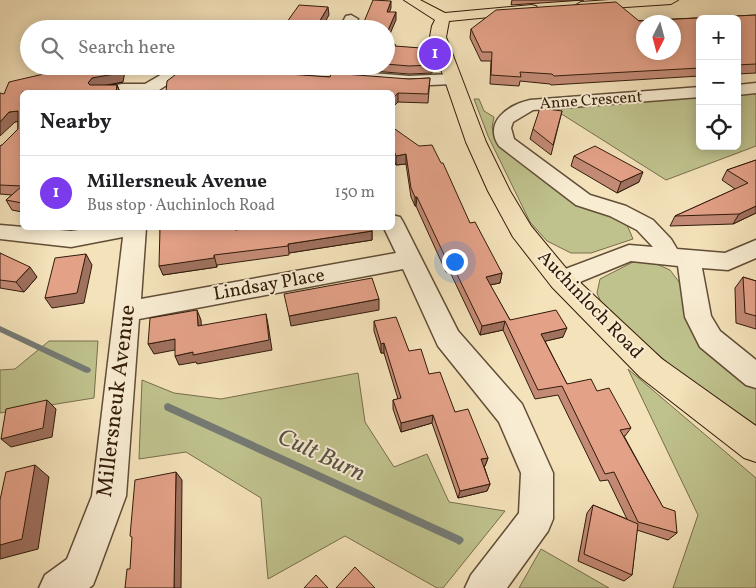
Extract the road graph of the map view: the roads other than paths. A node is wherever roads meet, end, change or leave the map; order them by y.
1 (411, 0) edge
2 (671, 0) edge
3 (565, 7) edge
4 (546, 8) edge
5 (443, 18) junction
6 (171, 75) edge
7 (362, 75) edge
8 (452, 79) junction
9 (756, 88) edge
10 (115, 90) edge
11 (135, 90) edge
12 (149, 90) edge
13 (741, 90) edge
14 (696, 92) edge
15 (395, 228) edge
16 (123, 230) edge
17 (135, 230) edge
18 (0, 232) edge
19 (756, 248) edge
20 (679, 258) junction
21 (410, 259) junction
22 (561, 280) junction
23 (128, 311) junction
24 (756, 376) edge
25 (756, 446) edge
26 (58, 588) edge
27 (484, 588) edge

1 - 5 main road
2 - 3 main road
4 - 5 main road
5 - 8 main road, Auchinloch Road
6 - 12 street
7 - 8 street
8 - 22 main road, Auchinloch Road
9 - 13 street
10 - 11 street
14 - 20 street, Anne Crescent
15 - 21 street
16 - 18 street
17 - 23 street, Millersneuk Avenue
19 - 20 street
20 - 22 street
20 - 24 street
21 - 23 street, Lindsay Place
21 - 27 street
22 - 25 main road, Auchinloch Road
23 - 26 street, Millersneuk Avenue

